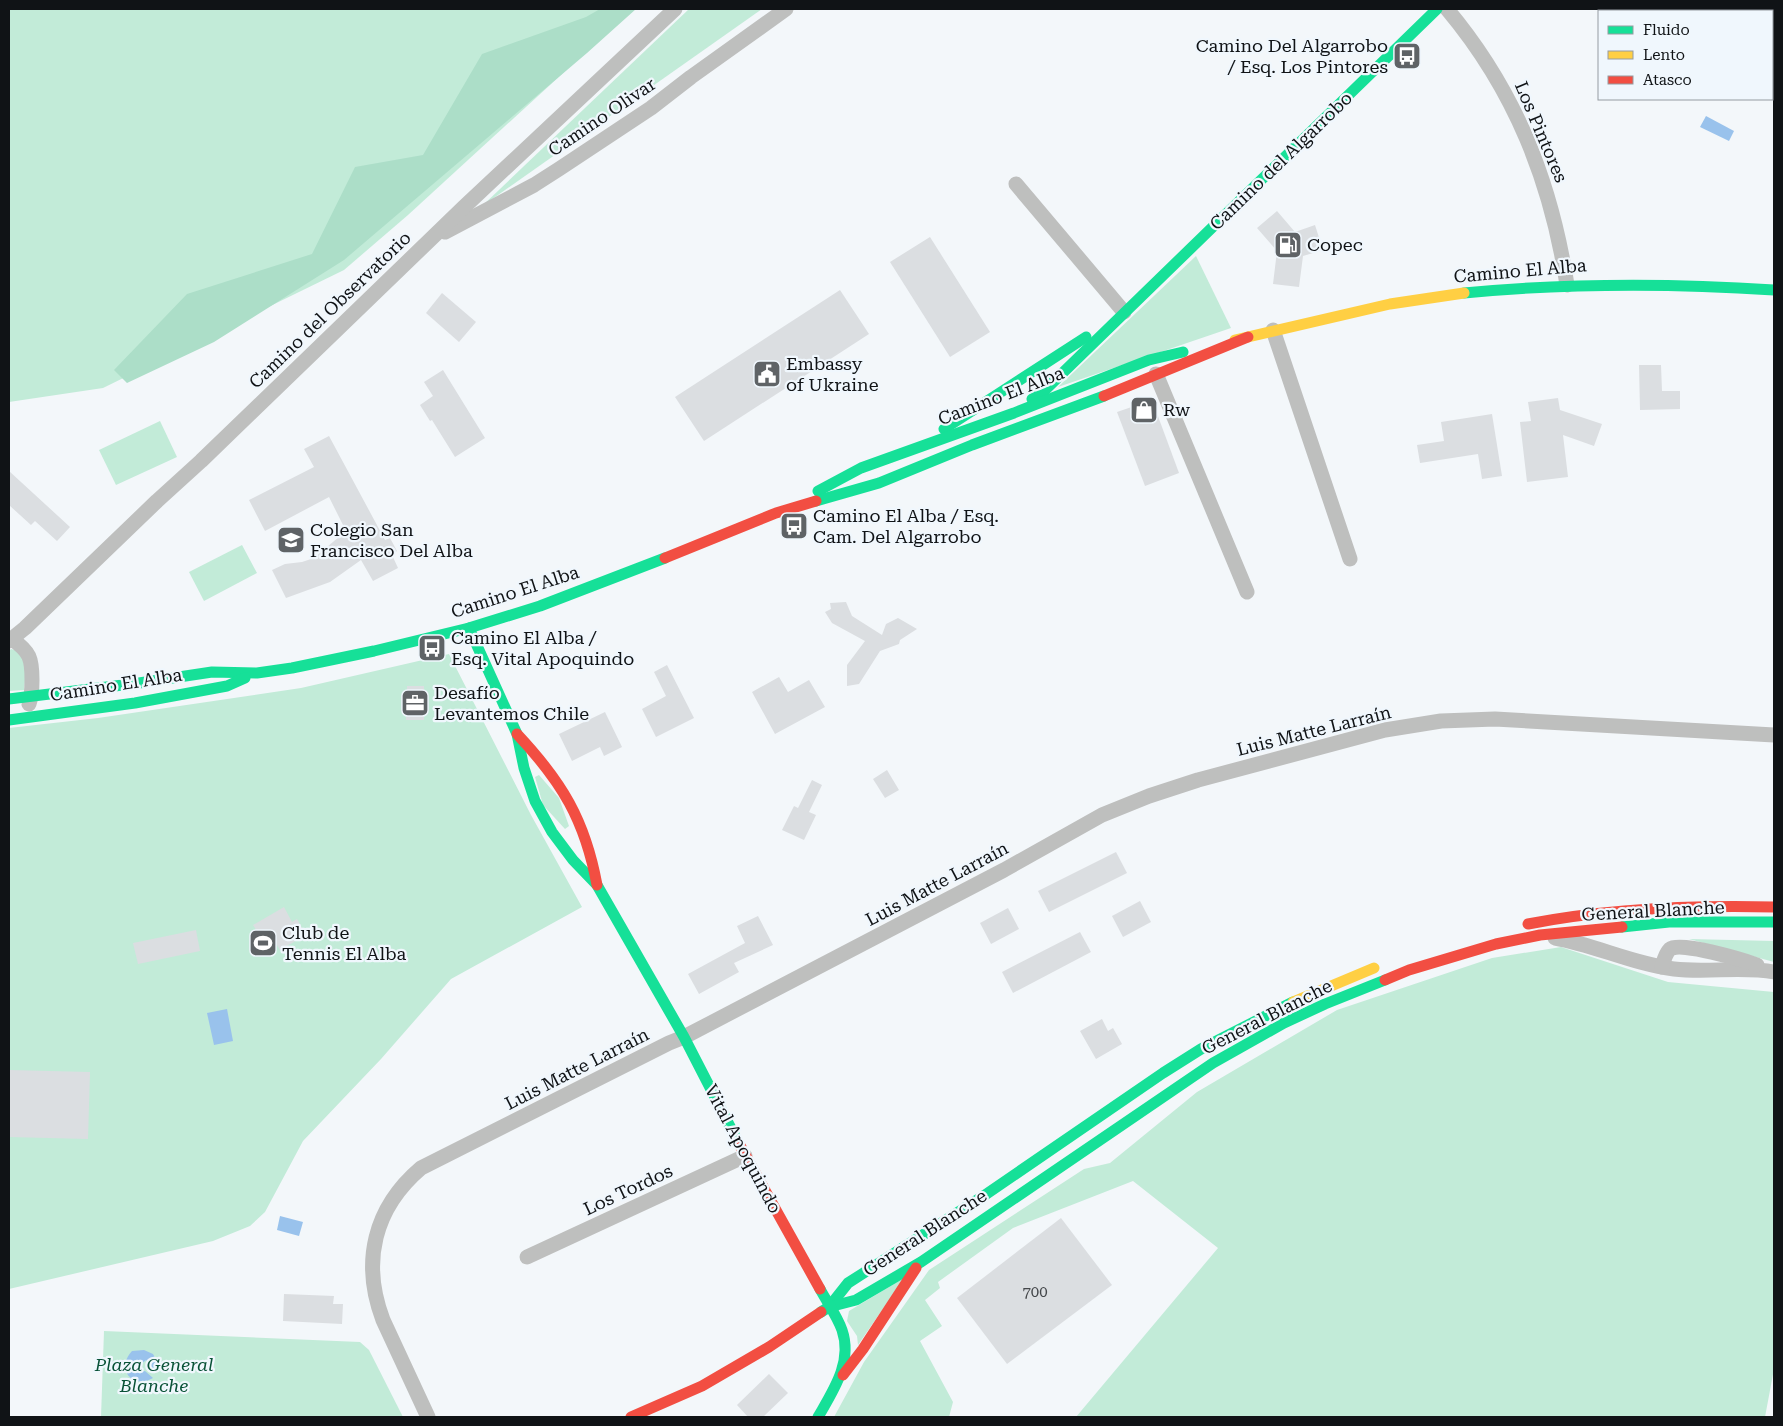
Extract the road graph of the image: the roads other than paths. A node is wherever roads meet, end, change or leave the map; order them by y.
1 (675, 9) edge
2 (786, 9) edge
3 (1437, 9) edge
4 (1447, 9) edge
5 (1016, 184) dead end
6 (429, 241) junction
7 (1566, 285) junction
8 (1774, 290) edge
9 (1124, 312) junction
10 (1273, 330) junction
11 (1248, 337) junction
12 (1156, 374) junction
13 (1014, 413) junction
14 (972, 445) junction
15 (916, 448) junction
16 (776, 513) junction
17 (1350, 559) dead end
18 (1247, 592) dead end
19 (469, 628) junction
20 (10, 640) edge
21 (257, 674) junction
22 (32, 696) junction
23 (9, 699) edge
24 (9, 712) edge
25 (9, 720) edge
26 (517, 734) junction
27 (1774, 736) edge
28 (597, 885) junction
29 (1774, 907) edge
30 (1774, 922) edge
31 (1518, 926) dead end
32 (1540, 935) junction
33 (1380, 965) dead end
34 (1662, 966) junction
35 (1772, 972) edge
36 (684, 1037) junction
37 (745, 1156) junction
38 (527, 1257) dead end
39 (921, 1262) junction
40 (830, 1307) junction
41 (840, 1379) junction
42 (428, 1417) edge
43 (631, 1417) edge
44 (818, 1417) edge

1 - 6 street, Camino del Observatorio
2 - 6 street, Camino Olivar
3 - 9 main road, Camino del Algarrobo
4 - 7 street, Los Pintores
5 - 9 street
6 - 20 street, Camino del Observatorio
7 - 8 main road, Camino El Alba
7 - 10 main road, Camino El Alba
9 - 13 main road, Camino del Algarrobo
9 - 15 main road, Camino del Algarrobo
10 - 11 main road, Camino El Alba
10 - 17 street
11 - 12 main road, Camino El Alba
11 - 13 main road, Camino El Alba
12 - 14 main road, Camino El Alba
12 - 18 street
13 - 14 main road, Camino del Algarrobo
13 - 15 main road, Camino El Alba
14 - 16 main road, Camino El Alba
15 - 16 main road, Camino El Alba
16 - 19 main road, Camino El Alba
19 - 21 main road, Camino El Alba
19 - 26 main road, Vital Apoquindo
20 - 22 street, Camino del Observatorio
21 - 22 main road, Camino El Alba
21 - 25 main road, Camino El Alba
22 - 23 main road, Camino El Alba
22 - 24 street
26 - 28 main road, Vital Apoquindo
26 - 28 main road, Vital Apoquindo
27 - 36 street, Luis Matte Larraín
28 - 36 main road, Vital Apoquindo
29 - 31 main road, General Blanche
30 - 32 main road, General Blanche
32 - 34 street
32 - 39 main road, General Blanche
33 - 40 main road, General Blanche
34 - 35 street
34 - 35 street
36 - 37 main road, Vital Apoquindo
36 - 42 street, Luis Matte Larraín
37 - 38 street, Los Tordos
37 - 40 main road, Vital Apoquindo
39 - 40 main road, General Blanche
39 - 41 main road
40 - 41 main road, Vital Apoquindo
40 - 43 main road, General Blanche
41 - 44 main road, Vital Apoquindo

